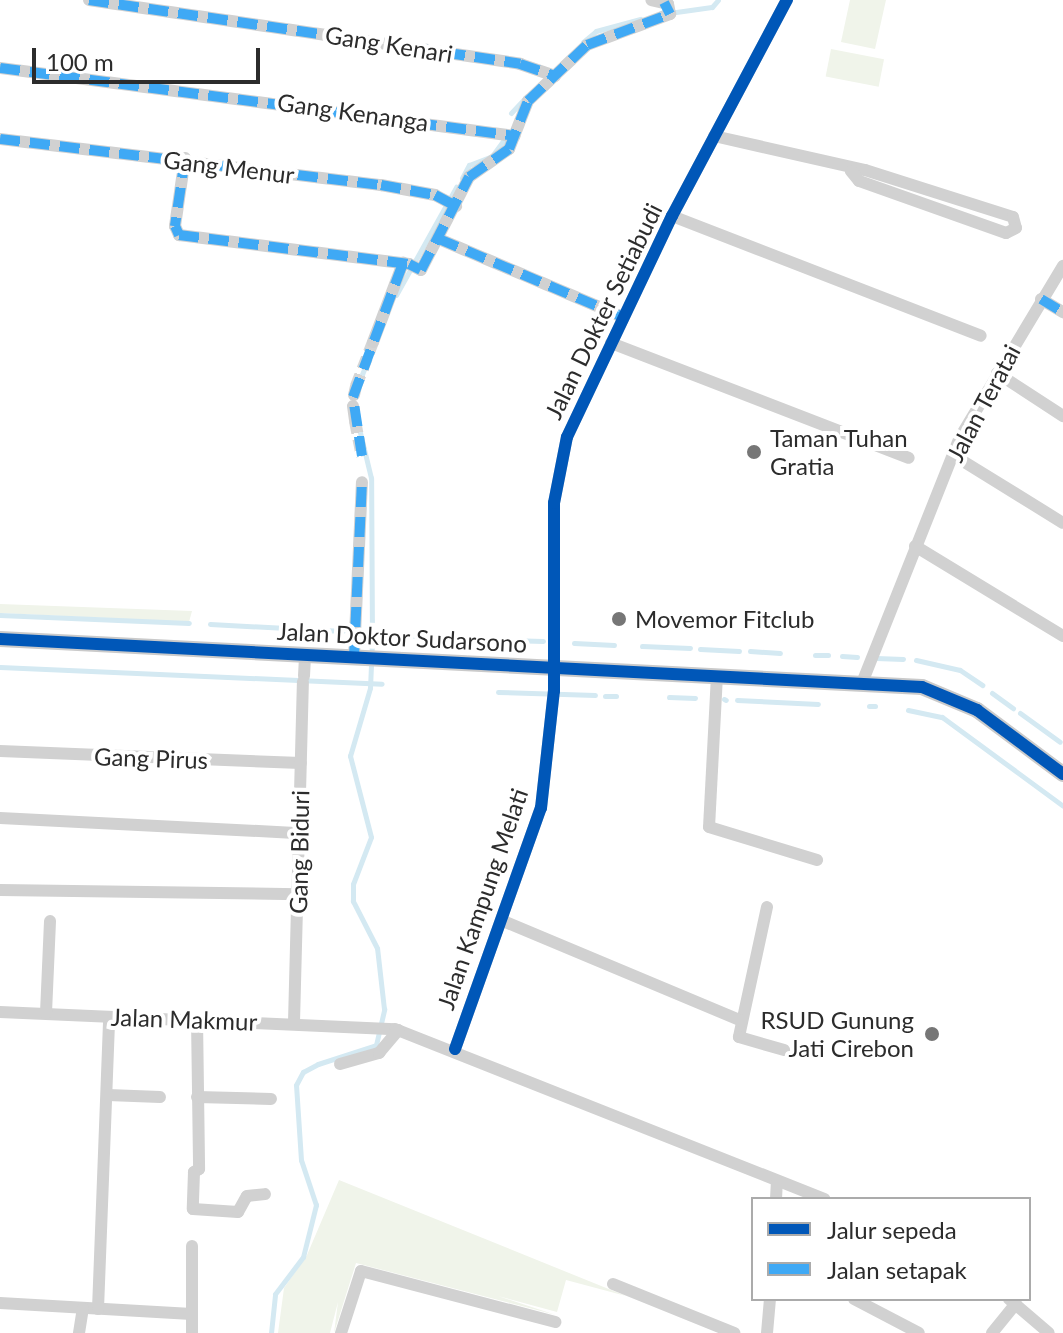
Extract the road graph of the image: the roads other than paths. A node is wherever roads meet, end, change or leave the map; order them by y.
1 (89, 0) edge
2 (651, 0) edge
3 (787, 0) edge
4 (0, 68) edge
5 (551, 73) junction
6 (515, 136) junction
7 (714, 136) junction
8 (0, 139) edge
9 (185, 158) junction
10 (851, 171) junction
11 (452, 203) junction
12 (672, 216) junction
13 (439, 239) junction
14 (411, 266) junction
15 (1063, 266) edge
16 (1041, 299) junction
17 (1063, 312) edge
18 (623, 317) junction
19 (981, 336) dead end
20 (373, 342) tunnel mouth
21 (611, 343) junction
22 (997, 373) junction
23 (354, 396) tunnel mouth
24 (1063, 416) edge
25 (355, 421) tunnel mouth
26 (953, 455) junction
27 (909, 458) dead end
28 (362, 482) dead end
29 (1063, 523) edge
30 (915, 546) junction
31 (1063, 636) edge
32 (0, 639) edge
33 (355, 657) junction
34 (555, 667) junction
35 (304, 674) junction
36 (717, 675) junction
37 (862, 683) junction
38 (0, 751) edge
39 (301, 763) junction
40 (1063, 774) edge
41 (0, 818) edge
42 (300, 833) junction
43 (817, 860) dead end
44 (0, 890) edge
45 (299, 894) junction
46 (767, 907) dead end
47 (50, 921) dead end
48 (503, 921) junction
49 (0, 1012) edge
50 (46, 1013) junction
51 (109, 1017) junction
52 (197, 1019) junction
53 (742, 1021) junction
54 (294, 1022) junction
55 (369, 1025) joint
56 (397, 1029) junction
57 (455, 1049) junction
58 (784, 1050) dead end
59 (340, 1064) dead end
60 (108, 1095) junction
61 (160, 1097) dead end
62 (197, 1097) junction
63 (271, 1099) dead end
64 (777, 1181) junction
65 (265, 1194) dead end
66 (776, 1197) edge
67 (820, 1197) edge
68 (192, 1246) dead end
69 (613, 1284) dead end
70 (770, 1301) edge
71 (858, 1301) edge
72 (1012, 1301) edge
73 (0, 1303) edge
74 (83, 1308) junction
75 (98, 1309) junction
76 (192, 1314) junction
77 (555, 1322) dead end
78 (79, 1333) edge
79 (192, 1333) edge
80 (341, 1333) edge
81 (734, 1333) edge
82 (767, 1333) edge
83 (919, 1333) edge
84 (992, 1333) edge
85 (1049, 1333) edge

1 - 5 street, Gang Kenari
2 - 5 street
3 - 7 street, Jalan Dokter Setiabudi
4 - 6 street, Gang Kenanga
5 - 6 street
6 - 11 street
7 - 10 street
7 - 12 street, Jalan Dokter Setiabudi
8 - 9 street, Gang Menur
9 - 11 street, Gang Menur
9 - 14 street
10 - 10 street
11 - 13 street
12 - 18 street, Jalan Dokter Setiabudi
12 - 19 street
13 - 14 street
13 - 18 street
14 - 20 street
15 - 16 street, Jalan Teratai
16 - 17 street
16 - 22 street, Jalan Teratai
18 - 21 street, Jalan Dokter Setiabudi
21 - 27 street
21 - 34 street, Jalan Dokter Setiabudi
22 - 24 street
22 - 26 street, Jalan Teratai
23 - 25 street
26 - 29 street
26 - 30 street, Jalan Teratai
28 - 33 street
30 - 31 street
30 - 37 street, Jalan Teratai
32 - 35 street, Jalan Doktor Sudarsono
33 - 34 street, Jalan Doktor Sudarsono
33 - 35 street, Jalan Doktor Sudarsono
34 - 36 street, Jalan Doktor Sudarsono
34 - 48 street, Jalan Kampung Melati
35 - 39 street, Gang Biduri
36 - 37 street, Jalan Doktor Sudarsono
36 - 43 street
37 - 40 street, Jalan Doktor Sudarsono
38 - 39 street, Gang Pirus
39 - 42 street, Gang Biduri
41 - 42 street
42 - 45 street, Gang Biduri
44 - 45 street
45 - 54 street, Gang Biduri
46 - 53 street
47 - 50 street
48 - 53 street
48 - 57 street, Jalan Kampung Melati
49 - 50 street, Jalan Makmur
50 - 51 street, Jalan Makmur
51 - 52 street, Jalan Makmur
51 - 60 street
52 - 54 street, Jalan Makmur
52 - 62 street
53 - 58 street
54 - 55 street, Jalan Makmur
55 - 56 street, Jalan Kampung Melati
56 - 57 street, Jalan Kampung Melati
56 - 59 street
57 - 64 street, Jalan Kampung Melati
60 - 61 street
60 - 75 street
62 - 63 street
62 - 65 street
64 - 66 street
64 - 67 street, Jalan Kampung Melati
68 - 76 street
69 - 81 street
70 - 82 street
71 - 83 street
72 - 84 street
72 - 85 street
73 - 74 street
74 - 75 street
74 - 78 street
75 - 76 street
76 - 79 street
77 - 80 street

